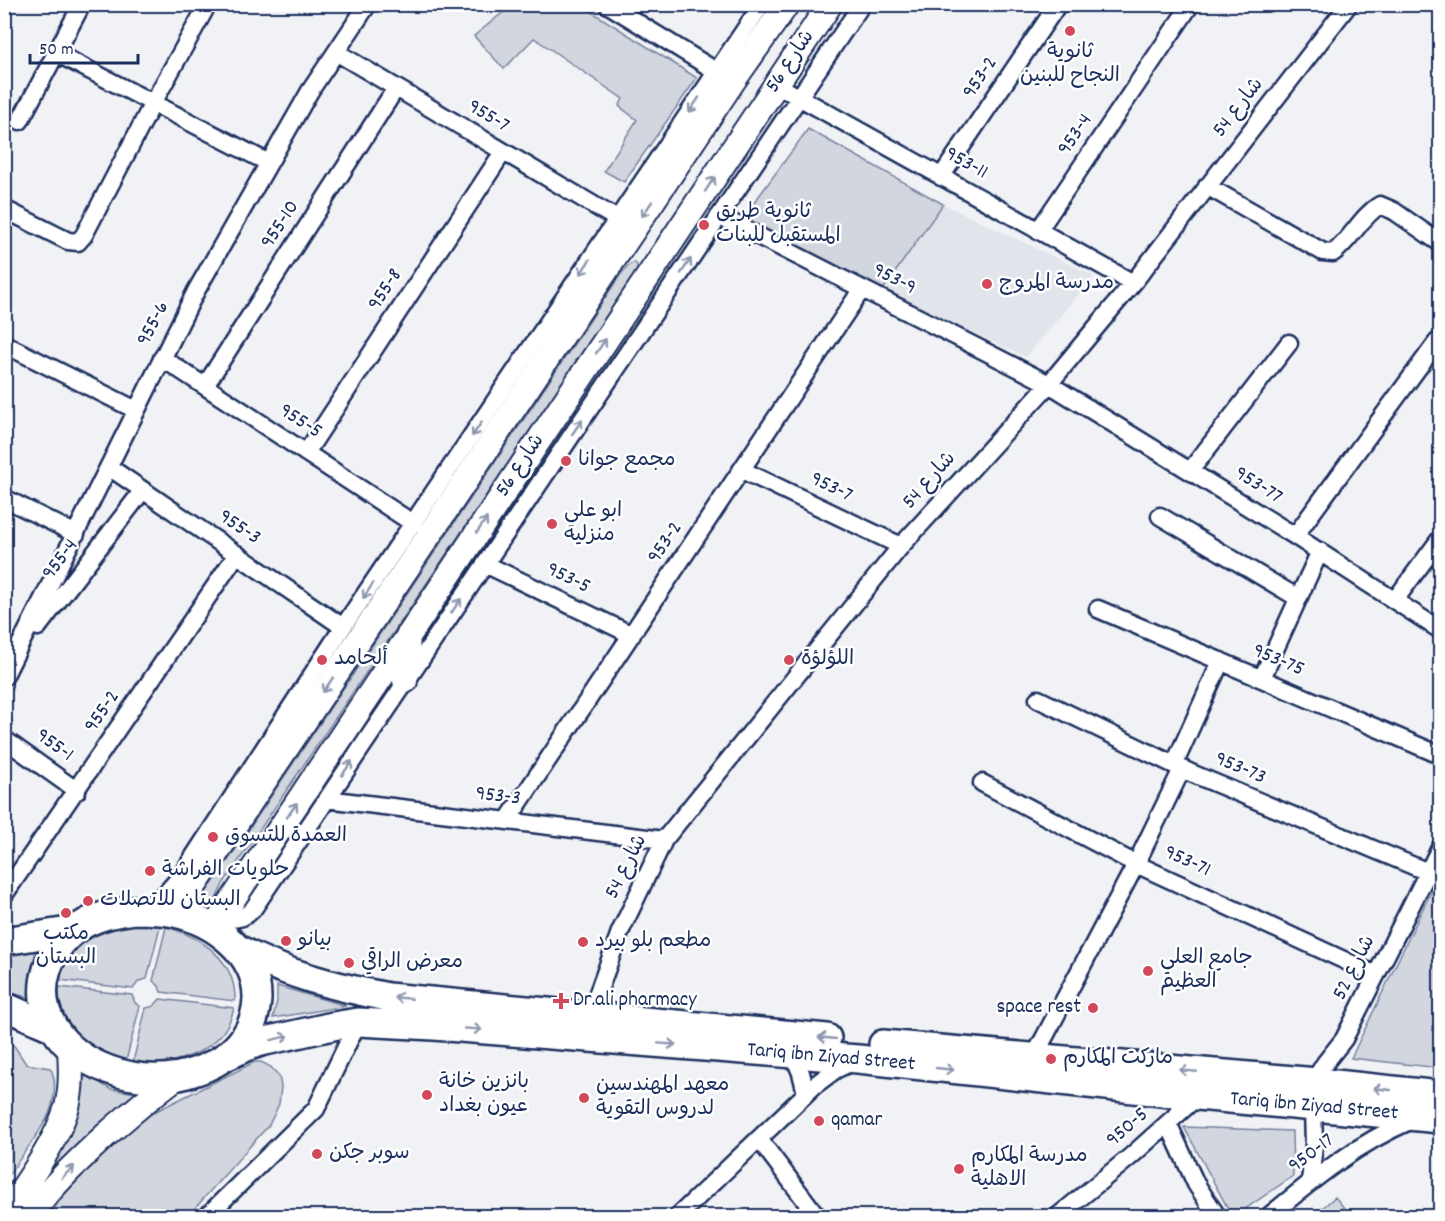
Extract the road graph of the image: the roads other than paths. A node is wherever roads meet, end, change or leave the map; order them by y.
1 (82, 4) edge
2 (208, 4) edge
3 (368, 4) edge
4 (607, 4) edge
5 (830, 4) edge
6 (862, 4) edge
7 (1058, 4) edge
8 (1191, 4) edge
9 (1349, 4) edge
10 (777, 7) edge
11 (812, 32) junction
12 (763, 38) junction
13 (336, 52) junction
14 (56, 53) junction
15 (795, 57) junction
16 (725, 76) junction
17 (777, 85) junction
18 (396, 88) junction
19 (800, 98) junction
20 (153, 103) junction
21 (20, 121) dead end
22 (503, 152) junction
23 (269, 163) junction
24 (942, 177) junction
25 (1207, 186) junction
26 (4, 209) edge
27 (719, 216) junction
28 (616, 219) junction
29 (1038, 231) junction
30 (1440, 243) edge
31 (623, 245) junction
32 (655, 266) junction
33 (1133, 283) junction
34 (862, 289) junction
35 (1437, 342) dead end
36 (1289, 343) dead end
37 (4, 344) edge
38 (162, 358) junction
39 (1049, 384) junction
40 (205, 386) junction
41 (136, 410) junction
42 (306, 453) junction
43 (109, 466) junction
44 (742, 470) junction
45 (1190, 471) junction
46 (143, 490) junction
47 (4, 498) edge
48 (1160, 516) dead end
49 (414, 524) junction
50 (76, 534) junction
51 (1295, 536) junction
52 (1440, 539) edge
53 (901, 546) junction
54 (1320, 551) junction
55 (237, 554) junction
56 (485, 564) junction
57 (1298, 598) junction
58 (1395, 600) junction
59 (1098, 609) dead end
60 (343, 627) junction
61 (1440, 630) edge
62 (408, 635) junction
63 (632, 635) junction
64 (10, 655) edge
65 (1221, 661) junction
66 (4, 677) edge
67 (1262, 678) junction
68 (405, 681) junction
69 (1038, 699) dead end
70 (4, 739) edge
71 (1440, 755) edge
72 (1178, 767) junction
73 (982, 783) dead end
74 (77, 790) junction
75 (326, 799) junction
76 (507, 821) junction
77 (664, 840) junction
78 (1440, 848) edge
79 (1136, 864) junction
80 (1428, 872) junction
81 (4, 895) edge
82 (147, 910) junction
83 (176, 914) junction
84 (217, 923) junction
85 (75, 930) junction
86 (4, 941) edge
87 (238, 949) junction
88 (1376, 975) junction
89 (4, 1006) edge
90 (590, 1015) junction
91 (358, 1022) junction
92 (62, 1038) junction
93 (793, 1054) junction
94 (225, 1057) junction
95 (1034, 1057) junction
96 (858, 1059) junction
97 (178, 1076) junction
98 (806, 1093) junction
99 (1315, 1095) junction
100 (1440, 1095) edge
101 (1198, 1096) junction
102 (1429, 1118) edge
103 (1168, 1123) junction
104 (759, 1139) junction
105 (1310, 1182) junction
106 (4, 1216) edge
107 (30, 1216) edge
108 (207, 1216) edge
109 (678, 1216) edge
110 (817, 1216) edge
111 (1058, 1216) edge
112 (1217, 1216) edge
113 (1269, 1216) edge

1 - 14 street
2 - 20 street
3 - 13 street, 955-6
4 - 16 street
5 - 11 street, شارع 56
6 - 19 street
7 - 24 street, 953-2
8 - 29 street, 953-4
9 - 25 street, شارع 54
10 - 11 street
10 - 12 street, شارع 56
10 - 16 street
11 - 15 street, شارع 56
12 - 15 street
12 - 16 street, شارع 56
13 - 18 street, 955-7
13 - 23 street, 955-6
14 - 20 street
14 - 21 street
15 - 17 street, شارع 56
16 -> 28 street
16 -> 31 street, شارع 56
17 - 19 street, 953-11
32 -> 17 street, شارع 56
18 - 22 street, 955-7
18 - 40 street, 955-10
19 - 24 street, 953-11
19 - 27 street
20 - 23 street
20 - 26 street
22 - 28 street, 955-7
22 - 42 street, 955-8
23 - 38 street, 955-6
24 - 29 street, 953-11
25 - 30 street
25 - 33 street, شارع 54
27 - 34 street, 953-9
56 -> 27 street
28 -> 49 street
29 - 33 street, 953-11
31 - 32 street
31 -> 83 street, شارع 56
62 -> 32 street, شارع 56
33 - 39 street, شارع 54
34 - 39 street, 953-9
34 - 44 street, 953-2
35 - 51 street
36 - 45 street
37 - 41 street
38 - 40 street, 955-5
38 - 41 street, 955-6
39 - 45 street, 953-77
39 - 53 street, شارع 54
40 - 42 street, 955-5
41 - 43 street, 955-6
42 - 49 street, 955-5
43 - 46 street, 955-3
43 - 50 street, 955-6
44 - 53 street, 953-7
44 - 63 street, 953-2
45 - 51 street, 953-77
46 - 55 street, 955-3
46 - 64 street, 955-4
47 - 50 street
48 - 57 street
49 -> 60 street
50 - 64 street, 955-6
51 - 54 street, 953-77
52 - 58 street
53 - 77 street, شارع 54
54 - 57 street
54 - 58 street, 953-77
55 - 60 street, 955-3
55 - 74 street, 955-2
56 - 63 street, 953-5
68 -> 56 street
57 - 67 street
58 - 61 street, 953-77
59 - 65 street, 953-75
60 - 82 street
62 - 68 street
84 -> 62 street, شارع 56
63 - 76 street, 953-2
64 - 66 street, 955-6
65 - 67 street, 953-75
65 - 72 street
67 - 71 street, 953-75
75 -> 68 street
69 - 72 street, 953-73
70 - 74 street, 955-1
72 - 79 street
72 - 80 street, 953-73
73 - 79 street, 953-71
74 - 81 street, 955-2
75 - 76 street, 953-3
75 - 84 street
76 - 77 street, 953-3
77 - 90 street, شارع 54
78 - 80 street, شارع 52
79 - 88 street, 953-71
79 - 95 street
80 - 88 street, شارع 52
82 - 83 main road
82 - 85 main road
83 - 84 main road
84 - 87 main road
85 - 86 main road
85 - 92 main road
90 -> 87 main road, Tariq ibn Ziyad Street
87 - 94 main road
88 - 99 street, شارع 52
89 - 92 main road
95 -> 90 main road, Tariq ibn Ziyad Street
91 -> 93 main road, Tariq ibn Ziyad Street
94 -> 91 main road, Tariq ibn Ziyad Street
91 - 108 street
92 - 97 main road
92 - 106 street
93 - 96 main road, Tariq ibn Ziyad Street
93 - 98 street
94 - 97 main road
99 -> 95 main road, Tariq ibn Ziyad Street
96 - 98 street
96 -> 101 main road, Tariq ibn Ziyad Street
107 -> 97 street
98 - 104 street
100 -> 99 main road, Tariq ibn Ziyad Street
99 - 101 main road, Tariq ibn Ziyad Street
99 - 102 main road, Tariq ibn Ziyad Street
99 - 105 street
101 - 103 street, 950-5
102 - 105 street, 950-17
103 - 111 street, 950-5
103 - 112 street
104 - 109 street
104 - 110 street
105 - 113 street, 950-17

